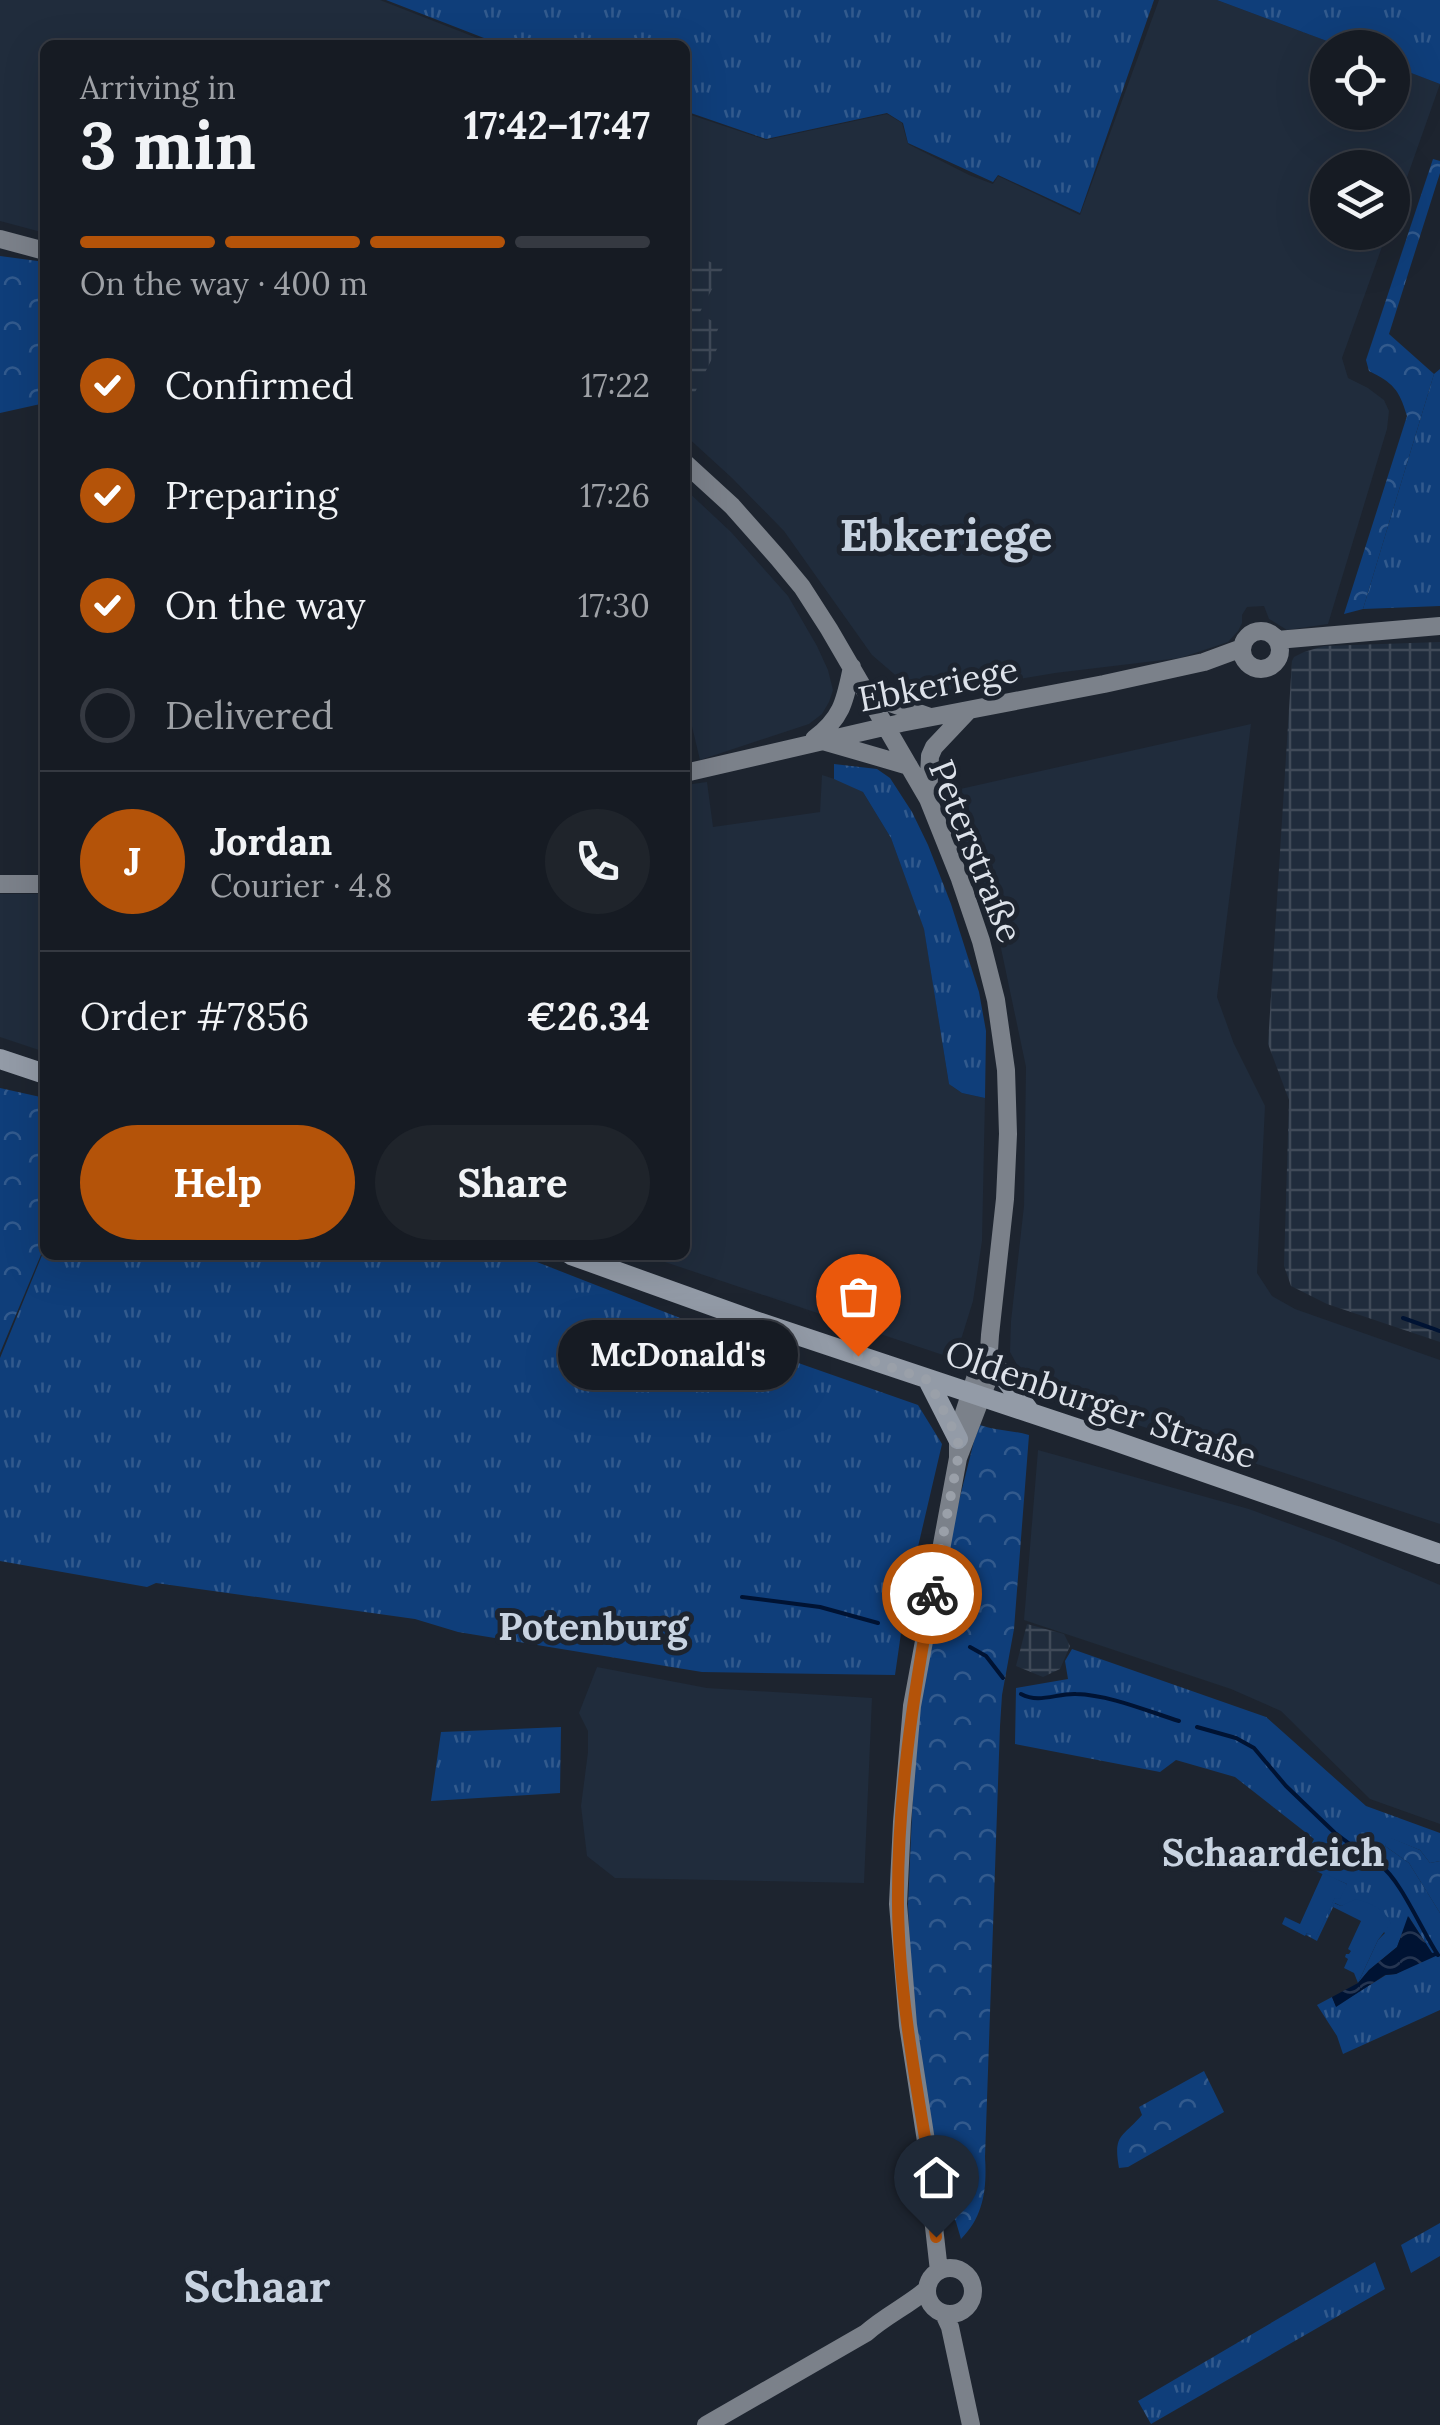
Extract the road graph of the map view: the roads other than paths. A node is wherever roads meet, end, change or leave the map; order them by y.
1 (0, 239) edge
2 (40, 250) edge
3 (690, 468) edge
4 (1440, 626) edge
5 (1278, 647) junction
6 (1244, 655) junction
7 (852, 667) junction
8 (864, 687) junction
9 (968, 711) junction
10 (930, 717) junction
11 (887, 726) junction
12 (814, 743) junction
13 (909, 766) junction
14 (690, 772) edge
15 (928, 799) junction
16 (0, 884) edge
17 (40, 884) edge
18 (0, 1058) edge
19 (40, 1072) edge
20 (586, 1260) edge
21 (990, 1335) junction
22 (990, 1357) junction
23 (928, 1380) junction
24 (976, 1396) junction
25 (1031, 1413) junction
26 (958, 1448) junction
27 (1440, 1554) edge
28 (947, 2269) junction
29 (926, 2290) junction
30 (947, 2311) junction
31 (866, 2333) junction
32 (706, 2425) edge
33 (971, 2425) edge

1 - 2 main road
3 - 7 main road, Peterstraße
4 - 5 main road
5 - 6 main road
5 - 6 main road
6 - 9 main road, Ebkeriege
7 - 8 main road, Peterstraße
7 - 12 main road
8 - 10 main road
8 - 11 main road, Peterstraße
9 - 10 main road, Ebkeriege
9 - 15 main road
10 - 11 main road, Ebkeriege
11 - 12 main road, Ebkeriege
11 - 13 main road, Peterstraße
12 - 13 main road
12 - 14 main road, Ebkeriege
13 - 15 main road, Peterstraße
15 - 21 main road, Peterstraße
16 - 17 main road
18 - 19 main road
20 - 23 main road, Oldenburger Straße
21 - 22 main road, Peterstraße
21 - 24 main road, Peterstraße
22 - 24 main road, Peterstraße
22 - 25 main road
23 - 24 main road, Oldenburger Straße
23 - 26 main road
24 - 25 main road, Oldenburger Straße
24 - 26 main road
25 - 27 main road, Oldenburger Straße
26 - 28 main road
28 - 29 main road
28 - 30 main road
29 - 30 main road
29 - 31 main road
30 - 31 main road
30 - 33 main road
31 - 32 main road

